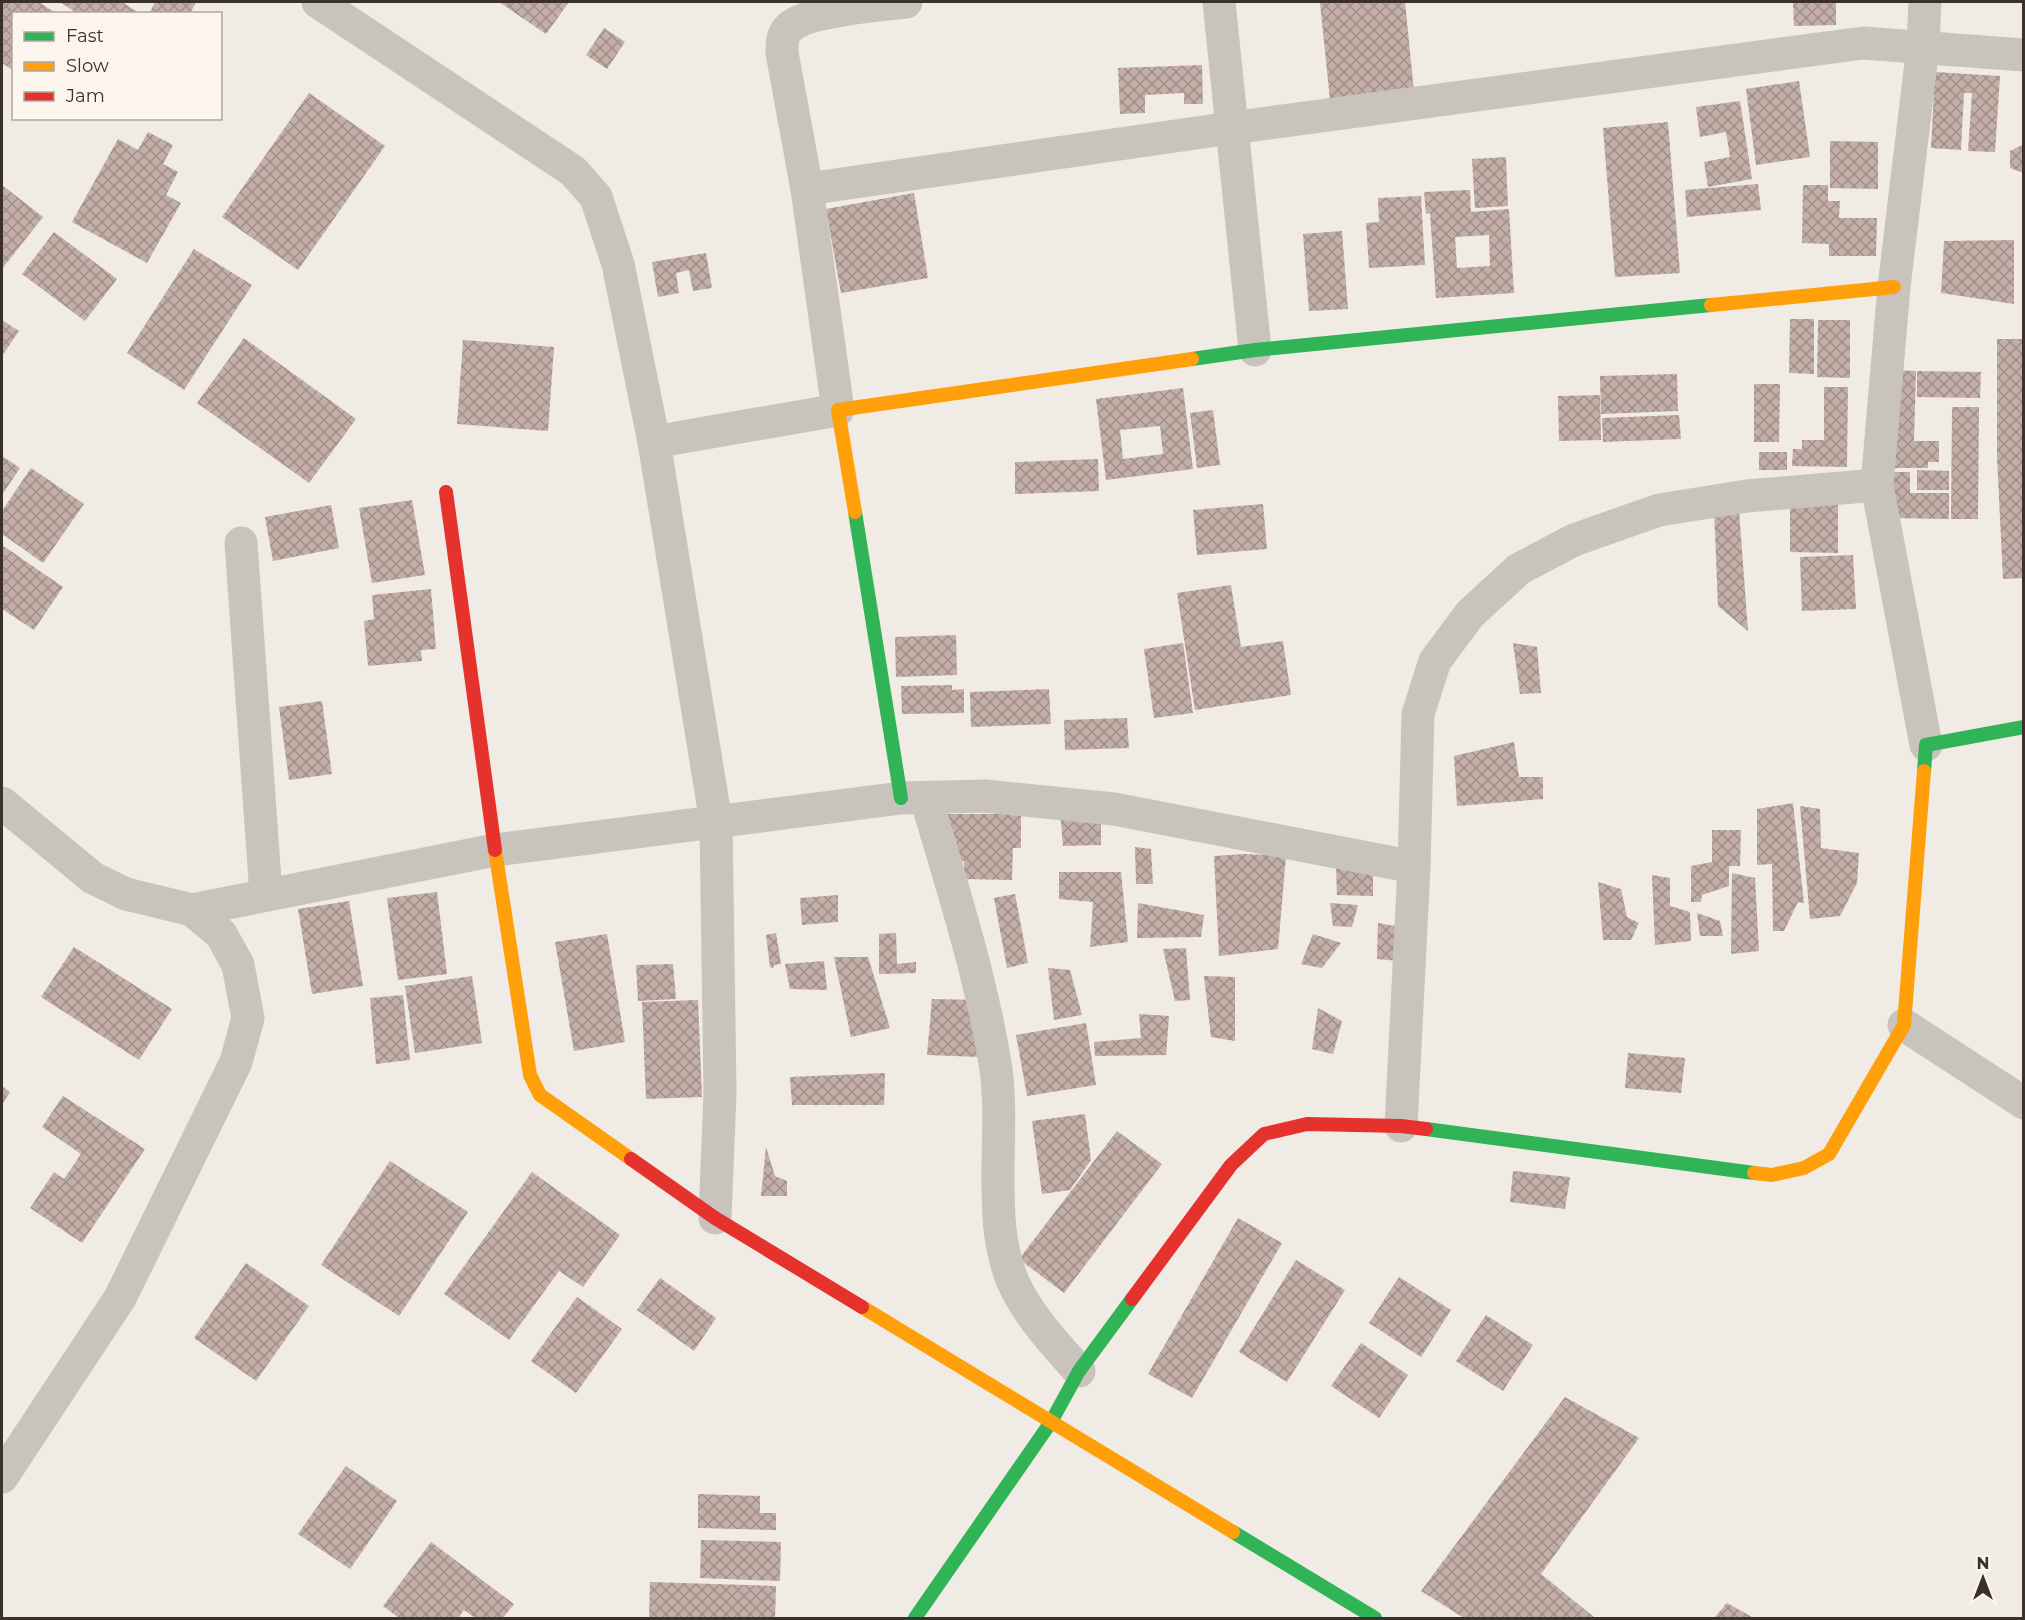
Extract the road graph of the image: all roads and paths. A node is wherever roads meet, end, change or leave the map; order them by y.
1 (318, 2) edge
2 (906, 2) edge
3 (1220, 2) edge
4 (1925, 2) edge
5 (1923, 46) junction
6 (2024, 54) edge
7 (1231, 128) junction
8 (807, 189) junction
9 (1894, 287) junction
10 (1255, 350) junction
11 (838, 410) junction
12 (654, 442) junction
13 (1877, 485) junction
14 (446, 492) dead end
15 (241, 543) dead end
16 (2024, 727) edge
17 (1926, 745) junction
18 (914, 798) junction
19 (2, 803) edge
20 (716, 822) junction
21 (495, 850) junction
22 (1414, 867) junction
23 (266, 895) junction
24 (192, 910) junction
25 (1904, 1025) junction
26 (2024, 1103) edge
27 (1401, 1126) junction
28 (715, 1218) junction
29 (1079, 1371) junction
30 (1051, 1422) junction
31 (2, 1477) edge
32 (915, 1618) edge
33 (1375, 1618) edge

1 - 12 street
2 - 8 street
3 - 7 street
4 - 5 street
5 - 6 street
5 - 7 street
5 - 9 street
7 - 8 street
7 - 10 street
8 - 11 street
9 - 10 street
9 - 13 street
10 - 11 street
11 - 12 street
11 - 18 street
12 - 20 street
13 - 17 street
13 - 22 street
14 - 21 street
15 - 23 street
16 - 17 street
17 - 25 street
18 - 20 street
18 - 22 street
18 - 29 street
19 - 24 street
20 - 21 street
20 - 28 street
21 - 23 street
21 - 28 street
22 - 27 street
23 - 24 street
24 - 31 street
25 - 26 street
25 - 27 street
27 - 29 street
28 - 30 street
29 - 30 street
30 - 32 street
30 - 33 street

